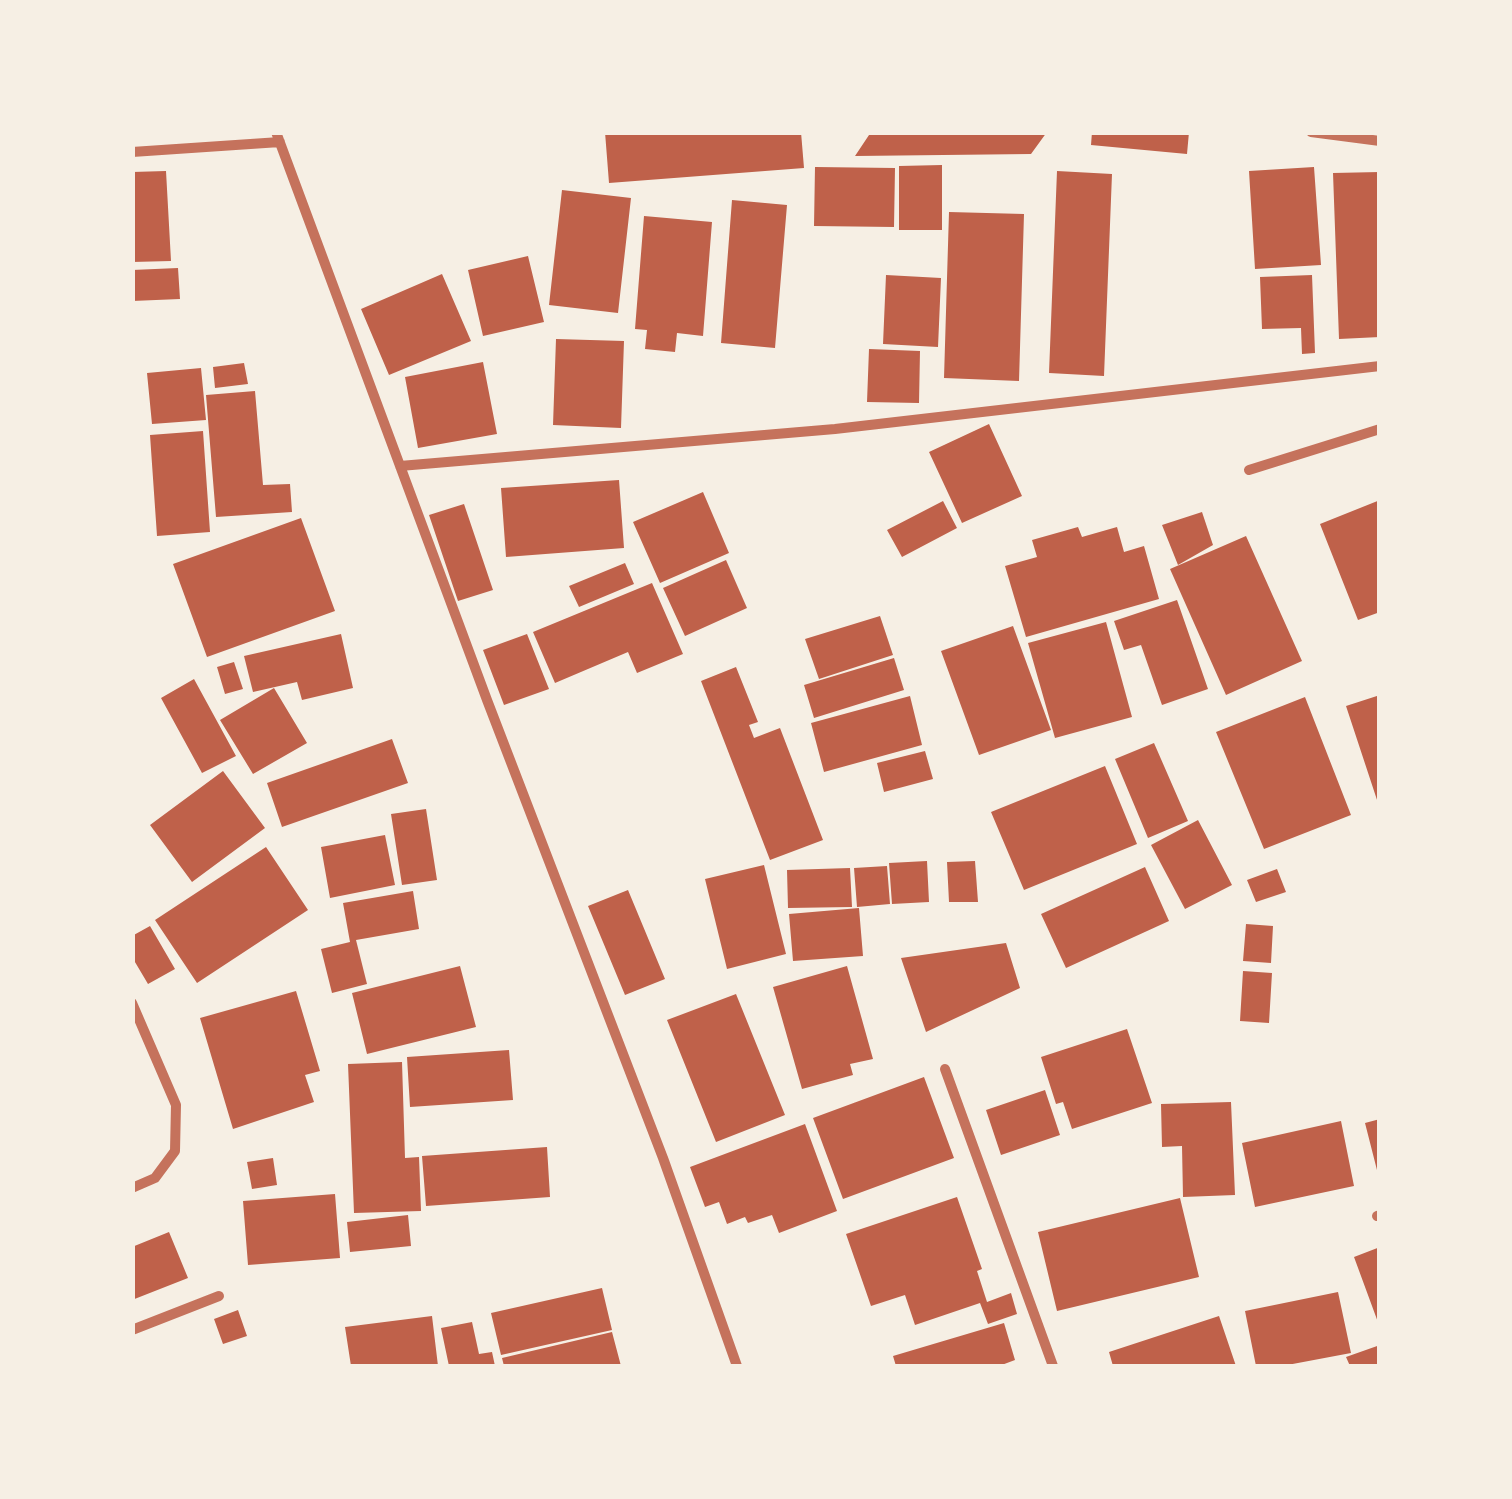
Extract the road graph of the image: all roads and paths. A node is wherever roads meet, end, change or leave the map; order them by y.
1 (1311, 132) edge
2 (278, 137) edge
3 (1380, 141) edge
4 (132, 152) edge
5 (1380, 366) edge
6 (1380, 430) edge
7 (400, 466) junction
8 (1248, 470) dead end
9 (132, 1003) edge
10 (945, 1068) dead end
11 (132, 1188) edge
12 (219, 1296) dead end
13 (132, 1330) edge
14 (737, 1366) edge
15 (1053, 1366) edge

1 - 3 street
2 - 4 street
2 - 7 street
5 - 7 street
6 - 8 street
7 - 14 street
9 - 11 street
10 - 15 street
12 - 13 street

